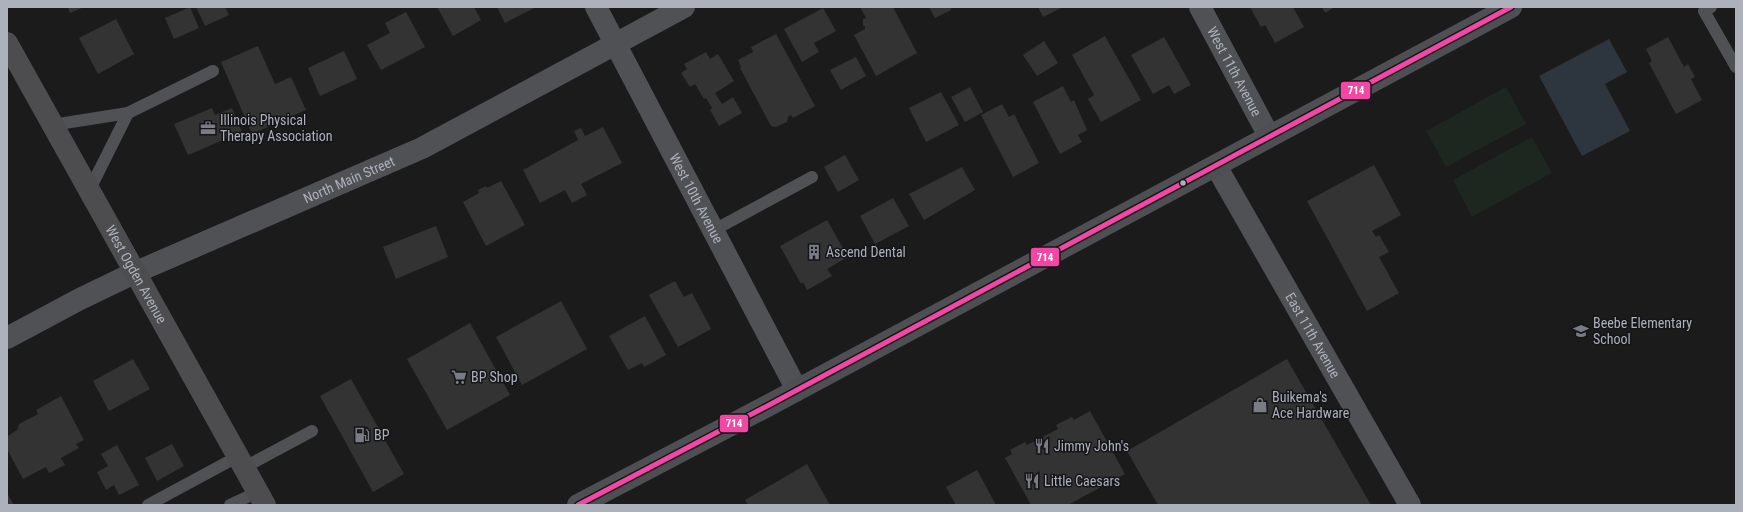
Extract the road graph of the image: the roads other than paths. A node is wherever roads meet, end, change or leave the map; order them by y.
1 (596, 7) edge
2 (684, 7) edge
3 (1200, 7) edge
4 (1511, 7) edge
5 (1710, 7) edge
6 (7, 43) edge
7 (616, 43) junction
8 (1736, 67) edge
9 (213, 71) dead end
10 (128, 113) junction
11 (52, 125) junction
12 (1269, 136) junction
13 (1216, 166) junction
14 (812, 177) dead end
15 (89, 191) junction
16 (714, 230) junction
17 (134, 273) junction
18 (7, 338) edge
19 (797, 390) junction
20 (312, 430) dead end
21 (240, 462) junction
22 (261, 498) edge
23 (148, 505) edge
24 (230, 505) edge
25 (578, 505) edge
26 (1410, 505) edge

1 - 7 street, West 10th Avenue
2 - 7 street, North Main Street
3 - 12 street, West 11th Avenue
4 - 12 main road
5 - 8 lane
6 - 11 main road, West Ogden Avenue
7 - 16 street, West 10th Avenue
7 - 17 street, North Main Street
9 - 10 lane
10 - 11 lane
10 - 15 lane
11 - 15 main road, West Ogden Avenue
12 - 13 main road
13 - 19 main road
13 - 26 street, East 11th Avenue
14 - 16 lane
15 - 17 main road, West Ogden Avenue
16 - 19 street, West 10th Avenue
17 - 18 street, North Main Street
17 - 21 main road, West Ogden Avenue
19 - 25 main road
20 - 21 lane
21 - 22 main road, West Ogden Avenue
21 - 23 lane
22 - 24 lane

